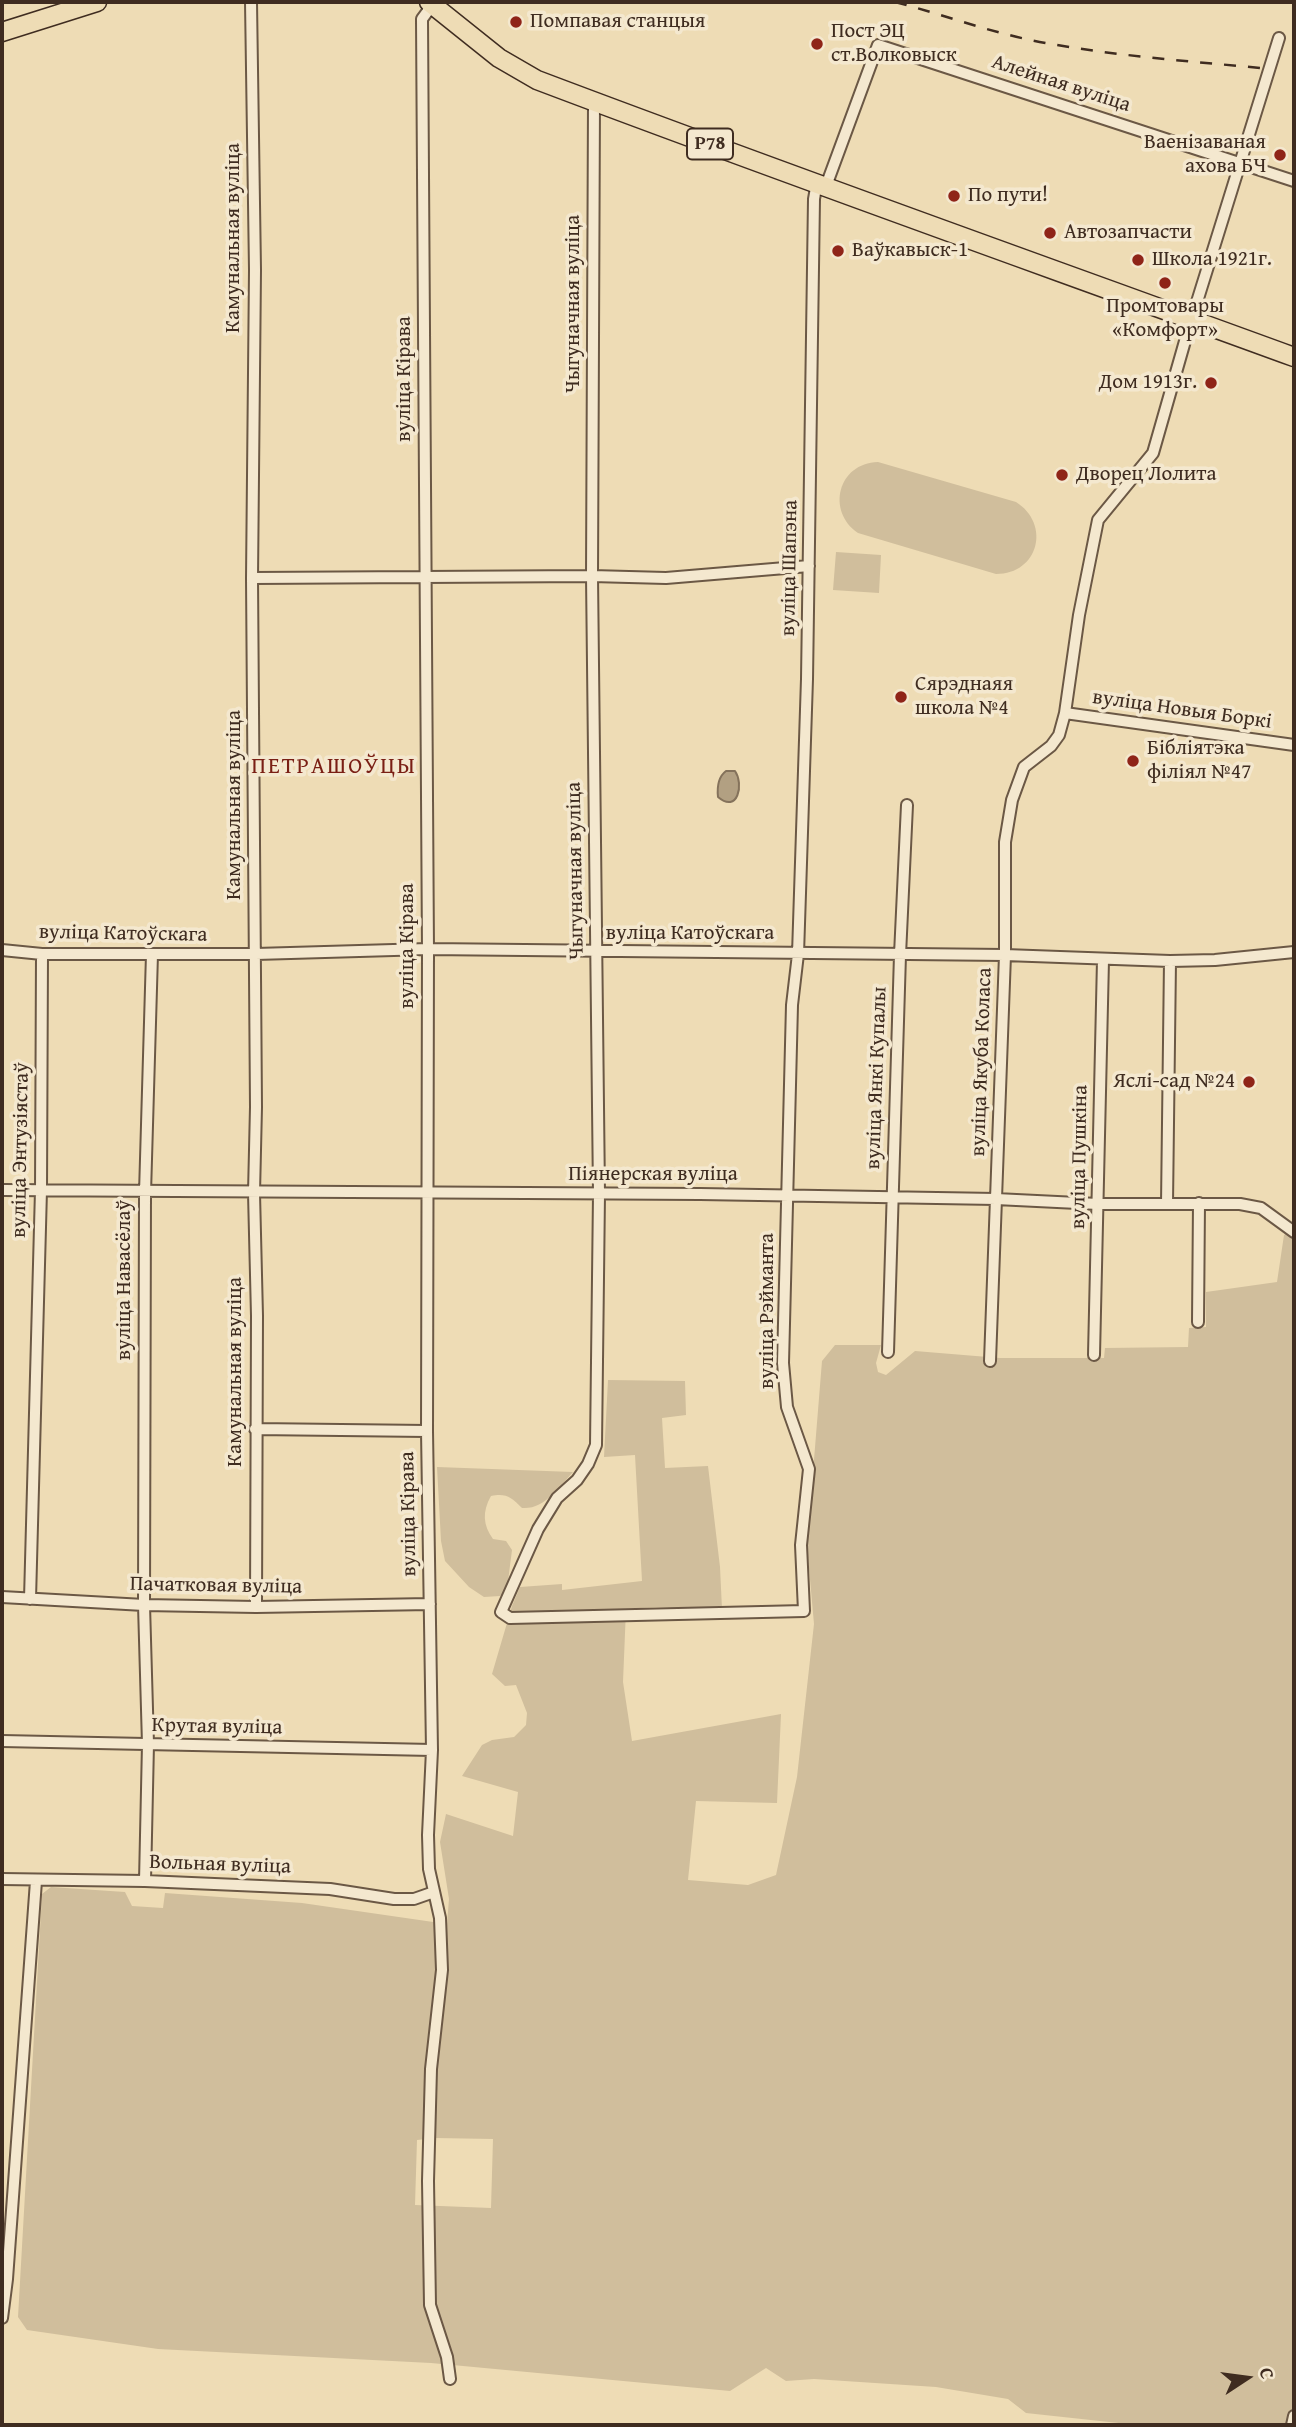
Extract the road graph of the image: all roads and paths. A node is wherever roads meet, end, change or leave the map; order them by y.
1 (97, 2) edge
2 (251, 2) edge
3 (431, 3) edge
4 (2, 32) edge
5 (1279, 38) dead end
6 (594, 102) junction
7 (1241, 164) junction
8 (1294, 181) edge
9 (822, 184) junction
10 (1192, 318) junction
11 (1294, 357) edge
12 (809, 566) junction
13 (592, 576) junction
14 (425, 577) junction
15 (252, 578) junction
16 (1065, 713) junction
17 (1294, 745) edge
18 (907, 804) dead end
19 (428, 949) junction
20 (2, 950) edge
21 (596, 952) junction
22 (1294, 952) edge
23 (42, 954) junction
24 (152, 954) junction
25 (256, 954) junction
26 (798, 954) junction
27 (900, 955) junction
28 (1005, 955) junction
29 (1102, 960) junction
30 (1170, 961) junction
31 (2, 1190) edge
32 (41, 1190) junction
33 (428, 1192) junction
34 (145, 1193) junction
35 (254, 1193) junction
36 (599, 1194) junction
37 (788, 1196) junction
38 (892, 1198) junction
39 (996, 1199) junction
40 (1199, 1203) junction
41 (1098, 1204) junction
42 (1167, 1204) junction
43 (1294, 1232) edge
44 (1198, 1322) dead end
45 (888, 1352) dead end
46 (1094, 1355) dead end
47 (990, 1361) dead end
48 (256, 1429) junction
49 (427, 1431) junction
50 (2, 1597) edge
51 (30, 1599) junction
52 (430, 1604) junction
53 (144, 1605) junction
54 (256, 1607) junction
55 (501, 1612) joint
56 (2, 1741) edge
57 (148, 1744) junction
58 (432, 1750) junction
59 (2, 1880) edge
60 (36, 1881) junction
61 (145, 1881) junction
62 (434, 1892) junction
63 (2, 2318) edge
64 (450, 2379) dead end
65 (1294, 2416) edge
66 (1292, 2425) edge

1 - 4 main road
2 - 15 street, Камунальная вуліца
3 - 6 main road, Р78
3 - 14 street, вуліца Кірава
5 - 7 street
6 - 9 main road, Р78
6 - 13 street, Чыгуначная вуліца
7 - 8 street, Алейная вуліца
7 - 9 street, Алейная вуліца
7 - 10 street
9 - 10 main road, Р78
9 - 12 street, вуліца Шапэна
10 - 11 main road, Р78
10 - 16 street
12 - 13 street
12 - 26 street, вуліца Шапэна
13 - 14 street
13 - 21 street, Чыгуначная вуліца
14 - 15 street
14 - 19 street, вуліца Кірава
15 - 25 street, Камунальная вуліца
16 - 17 street, вуліца Новыя Боркі
16 - 28 street, вуліца Якуба Коласа
18 - 27 street, вуліца Янкі Купалы
19 - 21 street, вуліца Катоўскага
19 - 25 street, вуліца Катоўскага
19 - 33 street, вуліца Кірава
20 - 23 street, вуліца Катоўскага
21 - 26 street, вуліца Катоўскага
21 - 36 street, Чыгуначная вуліца
22 - 30 street, вуліца Катоўскага
23 - 24 street, вуліца Катоўскага
23 - 32 street, вуліца Энтузіястаў
24 - 25 street, вуліца Катоўскага
24 - 34 street, вуліца Навасёлаў
25 - 35 street, Камунальная вуліца
26 - 27 street, вуліца Катоўскага
26 - 37 street, вуліца Рэйманта
27 - 28 street, вуліца Катоўскага
27 - 38 street, вуліца Янкі Купалы
28 - 29 street, вуліца Катоўскага
28 - 39 street, вуліца Якуба Коласа
29 - 30 street, вуліца Катоўскага
29 - 41 street, вуліца Пушкіна
30 - 42 street
31 - 32 street, Піянерская вуліца
32 - 34 street, Піянерская вуліца
32 - 51 street, вуліца Энтузіястаў
33 - 35 street, Піянерская вуліца
33 - 36 street, Піянерская вуліца
33 - 49 street, вуліца Кірава
34 - 35 street, Піянерская вуліца
34 - 53 street, вуліца Навасёлаў
35 - 48 street, Камунальная вуліца
36 - 37 street, Піянерская вуліца
36 - 55 street, Чыгуначная вуліца
37 - 38 street, Піянерская вуліца
37 - 55 street, вуліца Рэйманта
38 - 39 street, Піянерская вуліца
38 - 45 street, вуліца Янкі Купалы
39 - 41 street, Піянерская вуліца
39 - 47 street, вуліца Якуба Коласа
40 - 42 street, Піянерская вуліца
40 - 43 street, Піянерская вуліца
40 - 44 street
41 - 42 street, Піянерская вуліца
41 - 46 street, вуліца Пушкіна
48 - 49 street
48 - 54 street, Камунальная вуліца
49 - 52 street, вуліца Кірава
50 - 51 street, Пачатковая вуліца
51 - 53 street, Пачатковая вуліца
52 - 54 street, Пачатковая вуліца
52 - 58 street, вуліца Кірава
53 - 54 street, Пачатковая вуліца
53 - 57 street, вуліца Навасёлаў
56 - 57 street, Крутая вуліца
57 - 58 street, Крутая вуліца
57 - 61 street, вуліца Навасёлаў
58 - 62 street, вуліца Кірава
59 - 60 street, Вольная вуліца
60 - 61 street, Вольная вуліца
60 - 63 street
61 - 62 street, Вольная вуліца
62 - 64 street, вуліца Кірава
65 - 66 street

